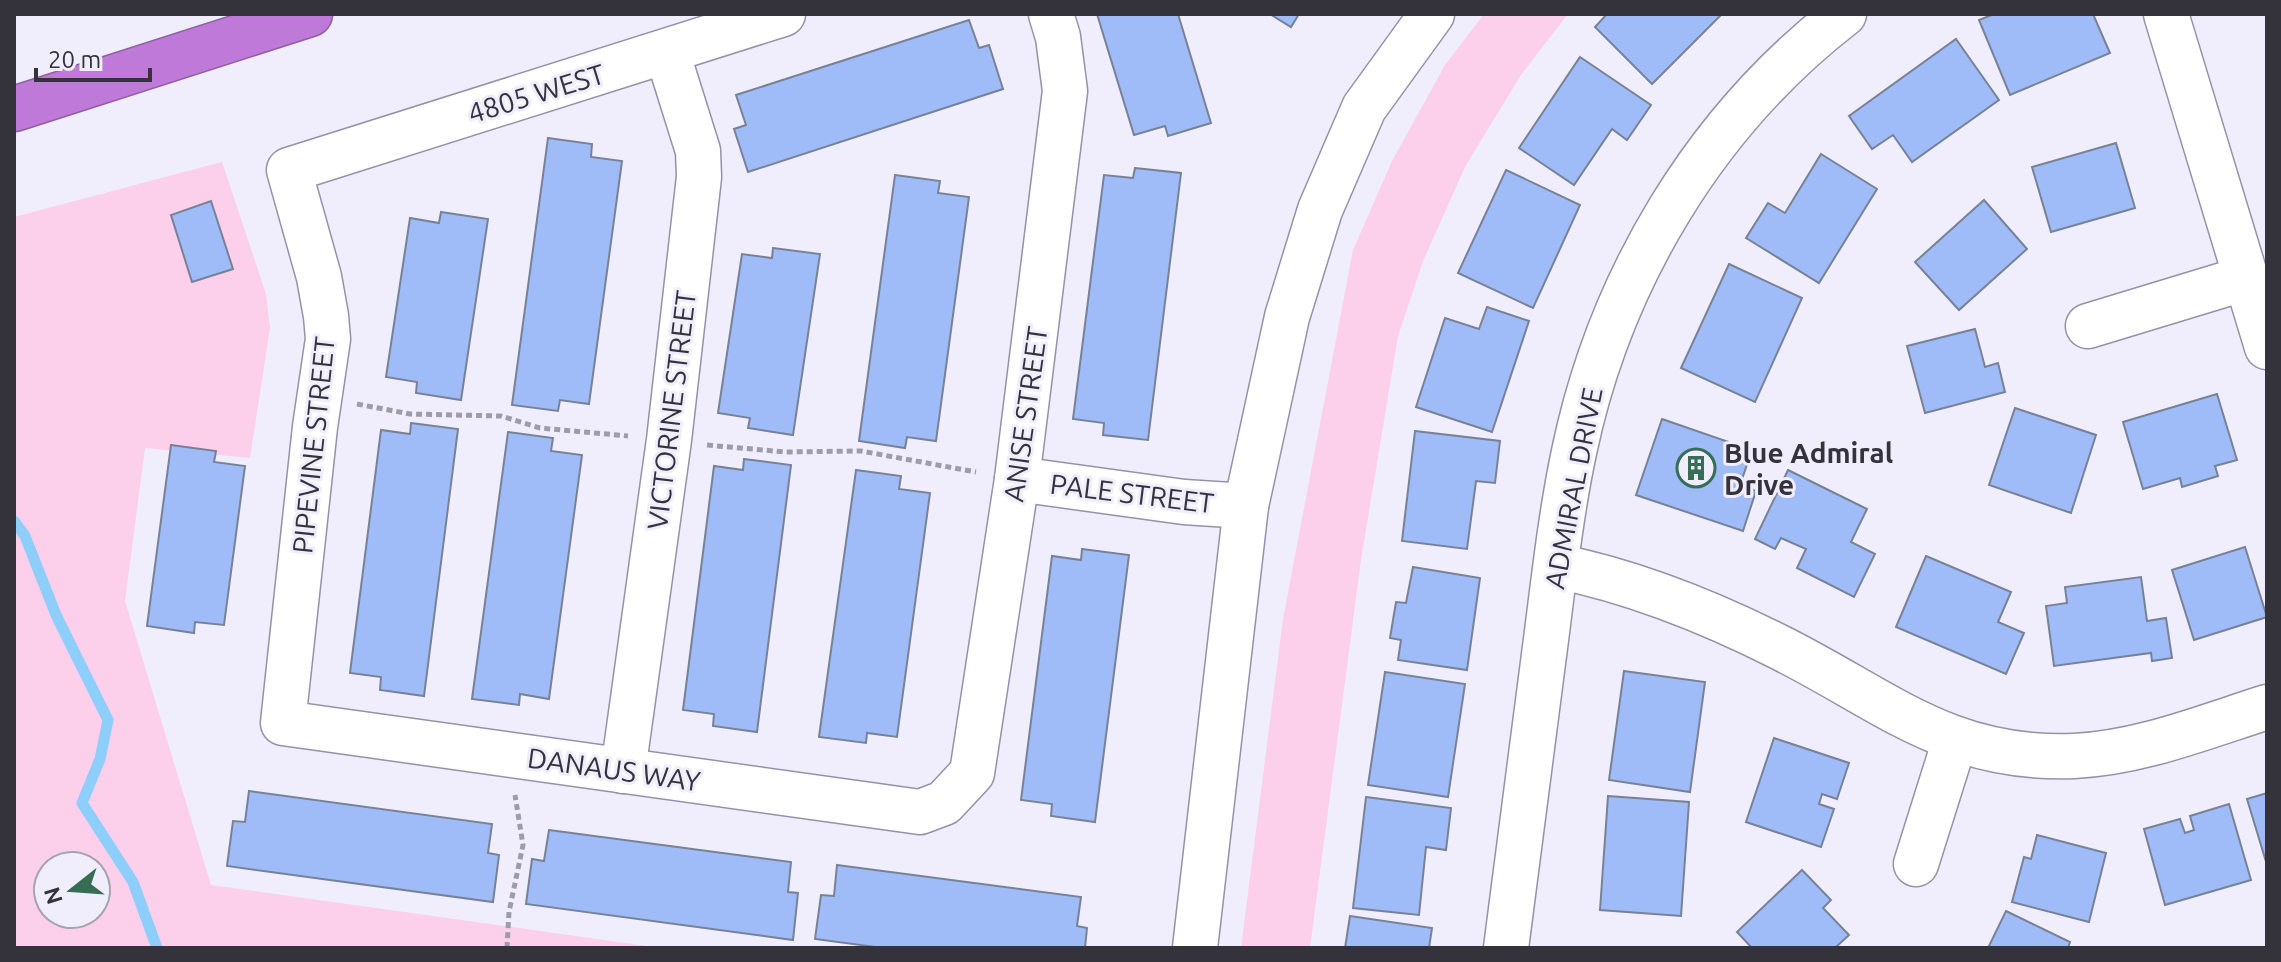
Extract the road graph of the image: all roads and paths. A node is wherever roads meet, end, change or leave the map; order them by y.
1 (310, 14) edge
2 (783, 14) edge
3 (1051, 14) edge
4 (1432, 14) edge
5 (1844, 14) edge
6 (2166, 14) edge
7 (667, 52) junction
8 (14, 109) edge
9 (289, 170) joint
10 (2246, 278) junction
11 (2088, 326) dead end
12 (2267, 347) edge
13 (344, 402) dead end
14 (629, 437) dead end
15 (698, 444) dead end
16 (997, 476) junction
17 (1246, 506) junction
18 (1556, 566) junction
19 (2267, 707) edge
20 (283, 723) joint
21 (1955, 740) junction
22 (623, 771) junction
23 (516, 787) dead end
24 (944, 803) joint
25 (1916, 864) dead end
26 (507, 948) edge
27 (1195, 948) edge
28 (1506, 948) edge

1 - 8 highway
2 - 7 street, 4805 WEST
3 - 16 street, ANISE STREET
4 - 17 street
5 - 18 street, ADMIRAL DRIVE
6 - 10 street
7 - 9 street, 4805 WEST
7 - 22 street, VICTORINE STREET
9 - 20 street, PIPEVINE STREET
10 - 11 street
10 - 12 street
13 - 14 path
15 - 16 path
16 - 17 street, PALE STREET
16 - 24 street, ANISE STREET
17 - 27 street
18 - 21 street
18 - 28 street, ADMIRAL DRIVE
19 - 21 street
20 - 22 street, DANAUS WAY
21 - 25 street
22 - 24 street, DANAUS WAY
23 - 26 path

